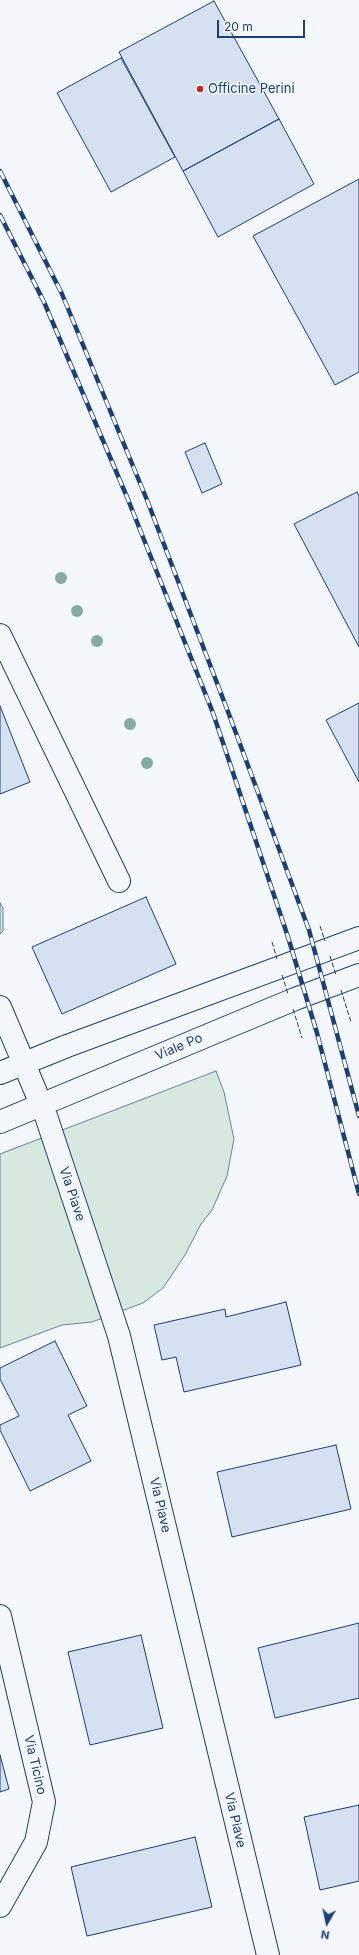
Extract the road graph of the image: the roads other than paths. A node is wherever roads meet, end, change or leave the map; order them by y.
1 (0, 635) edge
2 (119, 881) dead end
3 (359, 938) edge
4 (359, 975) edge
5 (0, 1007) edge
6 (24, 1064) junction
7 (0, 1073) edge
8 (42, 1105) junction
9 (0, 1122) edge
10 (0, 1616) edge
11 (0, 1906) edge
12 (268, 1955) edge

1 - 2 street
3 - 6 street
4 - 8 street, Viale Po
5 - 6 street, Via Piave
6 - 7 street
6 - 8 street, Via Piave
8 - 9 street, Viale Po
8 - 12 street, Via Piave
10 - 11 street, Via Ticino

